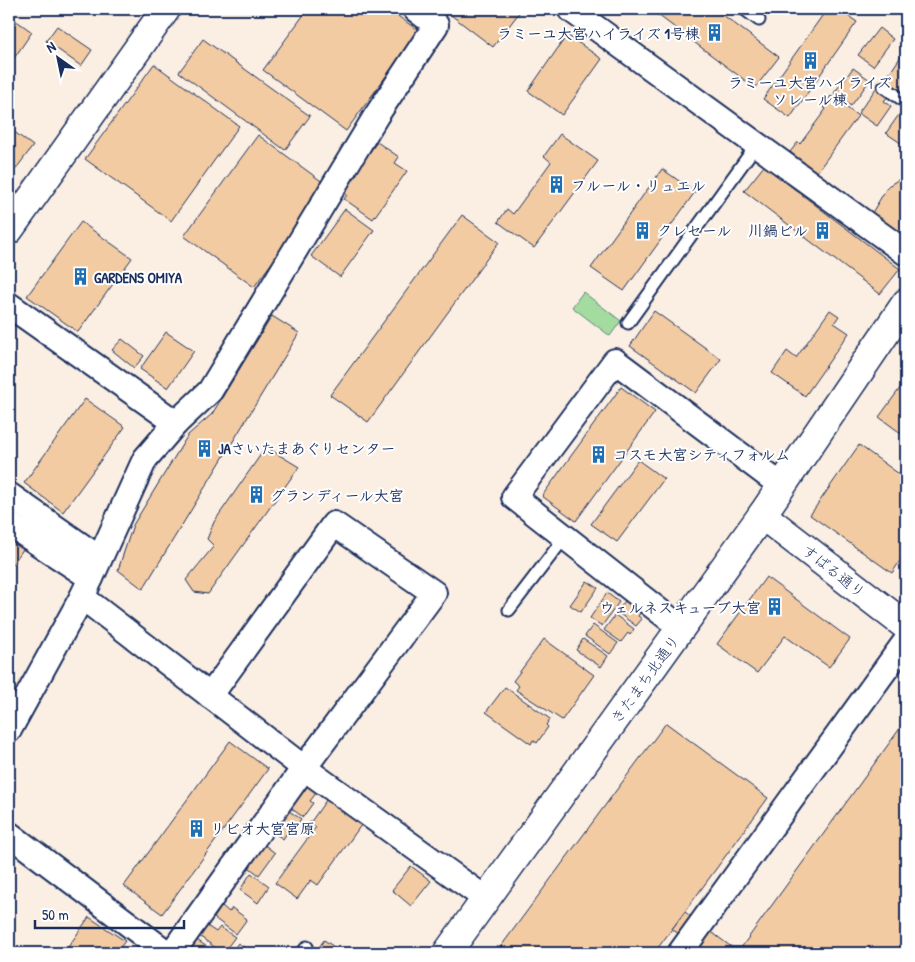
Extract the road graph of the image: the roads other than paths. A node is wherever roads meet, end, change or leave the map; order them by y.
1 (164, 9) edge
2 (415, 9) edge
3 (572, 9) edge
4 (744, 9) edge
5 (759, 20) dead end
6 (884, 87) dead end
7 (906, 102) edge
8 (757, 144) junction
9 (9, 230) edge
10 (906, 253) edge
11 (906, 303) edge
12 (9, 305) edge
13 (628, 323) dead end
14 (176, 423) junction
15 (782, 486) junction
16 (9, 495) edge
17 (762, 515) junction
18 (9, 524) edge
19 (564, 537) junction
20 (91, 578) junction
21 (509, 610) dead end
22 (906, 626) edge
23 (681, 628) junction
24 (906, 641) edge
25 (210, 696) junction
26 (9, 730) edge
27 (304, 768) junction
28 (9, 834) edge
29 (486, 899) junction
30 (167, 953) edge
31 (172, 953) edge
32 (447, 953) edge
33 (680, 953) edge

1 - 9 street
2 - 14 street
3 - 8 street
4 - 5 lane
6 - 7 lane
8 - 10 street
8 - 13 lane
11 - 15 street, きたまち北通り
12 - 14 street
14 - 20 street
15 - 17 street, きたまち北通り
15 - 19 street
16 - 20 street
17 - 22 street, すばる通り
17 - 23 street, きたまち北通り
18 - 20 street
19 - 21 lane
19 - 23 street
20 - 25 street
20 - 26 street
23 - 29 street, きたまち北通り
24 - 33 street
25 - 27 street
25 - 27 street
27 - 29 street
27 - 31 street
28 - 30 street
29 - 32 street, きたまち北通り

